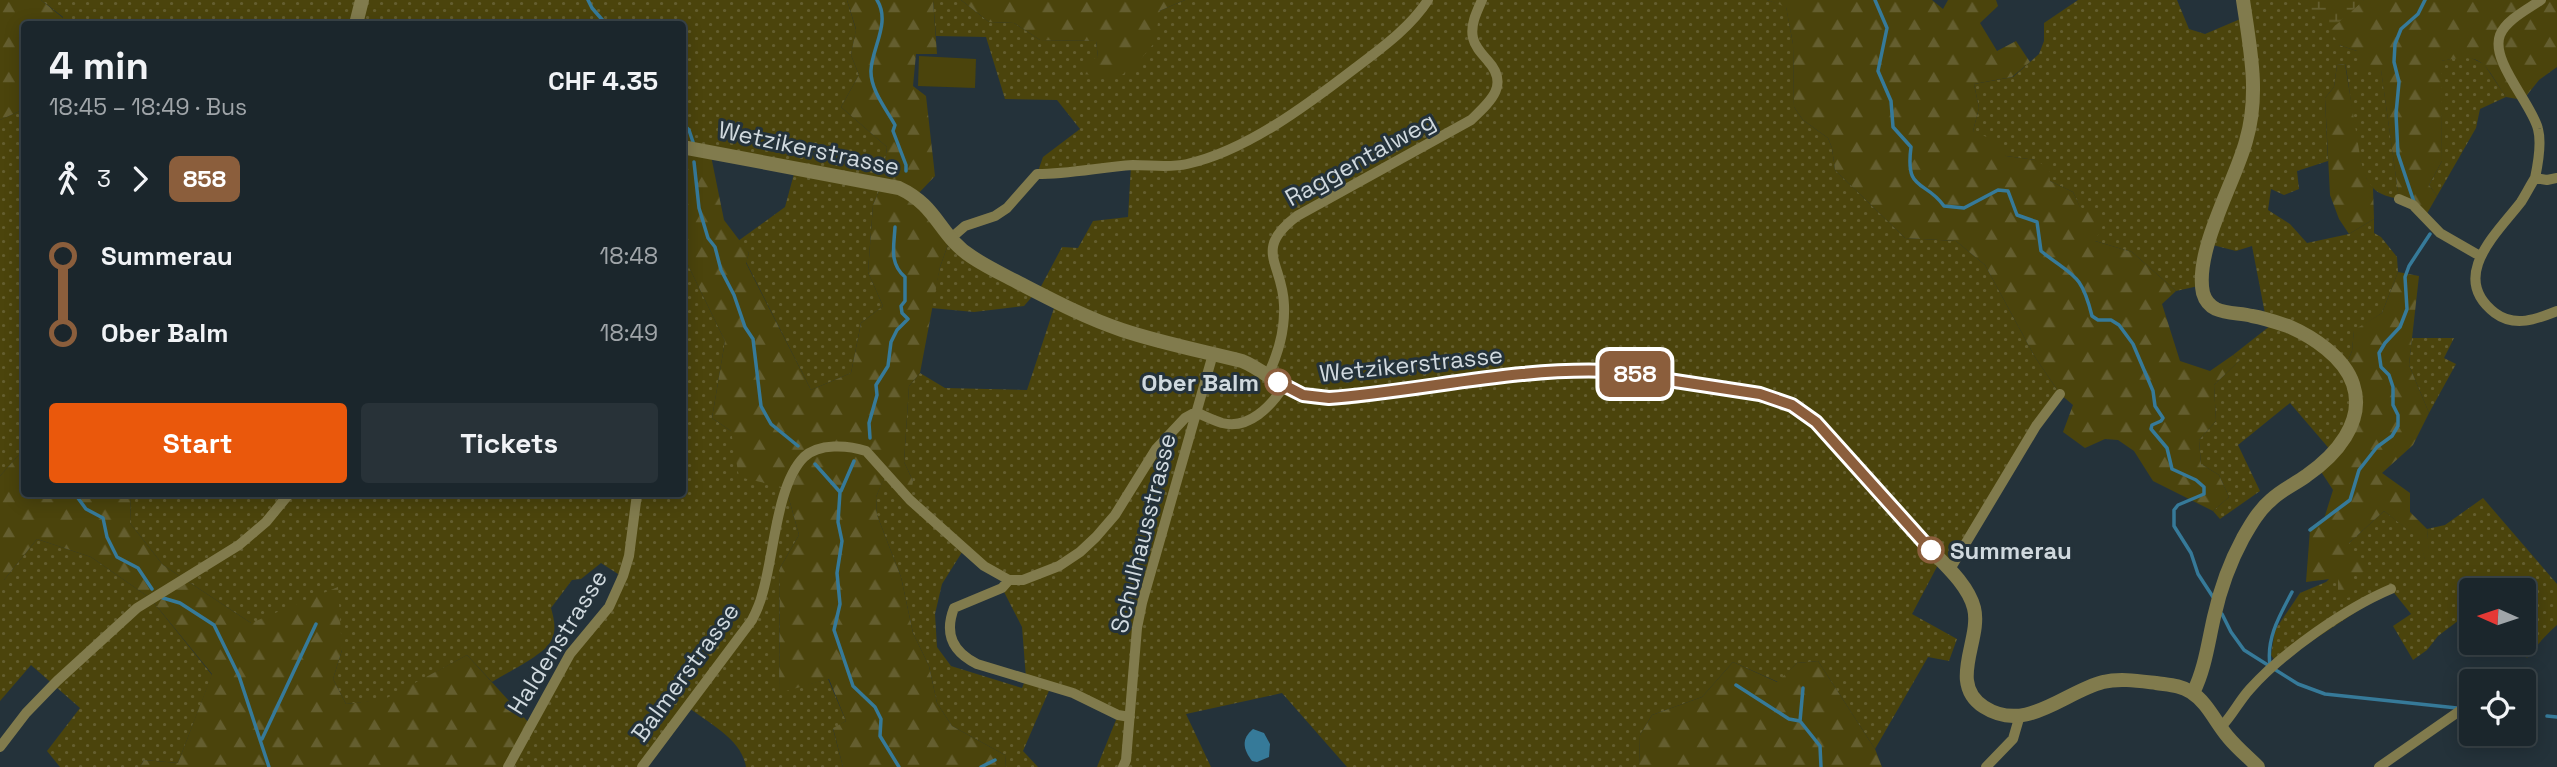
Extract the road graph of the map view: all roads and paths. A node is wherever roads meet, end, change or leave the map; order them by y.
1 (362, 0) edge
2 (1428, 0) edge
3 (1482, 0) edge
4 (2243, 0) edge
5 (2541, 0) edge
6 (357, 21) edge
7 (686, 148) edge
8 (2535, 178) junction
9 (2557, 178) edge
10 (2399, 199) dead end
11 (950, 239) junction
12 (2480, 256) junction
13 (2557, 311) edge
14 (1213, 354) junction
15 (1268, 375) junction
16 (1284, 386) junction
17 (2060, 394) dead end
18 (1196, 412) junction
19 (287, 497) edge
20 (638, 497) edge
21 (1949, 570) junction
22 (1009, 580) junction
23 (2391, 589) dead end
24 (2193, 693) junction
25 (2459, 711) edge
26 (2020, 715) junction
27 (1130, 716) junction
28 (2221, 727) junction
29 (0, 747) edge
30 (508, 767) edge
31 (642, 767) edge
32 (1123, 767) edge
33 (1986, 767) edge
34 (2258, 767) edge
35 (2379, 767) edge

1 - 6 street
2 - 11 street
3 - 15 street, Raggentalweg
4 - 24 street
5 - 8 street
7 - 11 street, Wetzikerstrasse
8 - 9 street
8 - 12 street
10 - 12 street
11 - 14 street, Wetzikerstrasse
12 - 13 street
14 - 15 street, Wetzikerstrasse
14 - 18 street, Schulhausstrasse
15 - 16 street, Wetzikerstrasse
16 - 18 street
16 - 21 street, Wetzikerstrasse
17 - 21 street
18 - 22 street
18 - 27 street, Schulhausstrasse
19 - 29 street
20 - 30 street, Haldenstrasse
21 - 26 street, Wetzikerstrasse
22 - 27 street
22 - 31 street, Balmerstrasse
23 - 28 street
24 - 26 street
24 - 28 street
25 - 35 street
26 - 33 street
27 - 32 street, Schulhausstrasse
28 - 34 street

